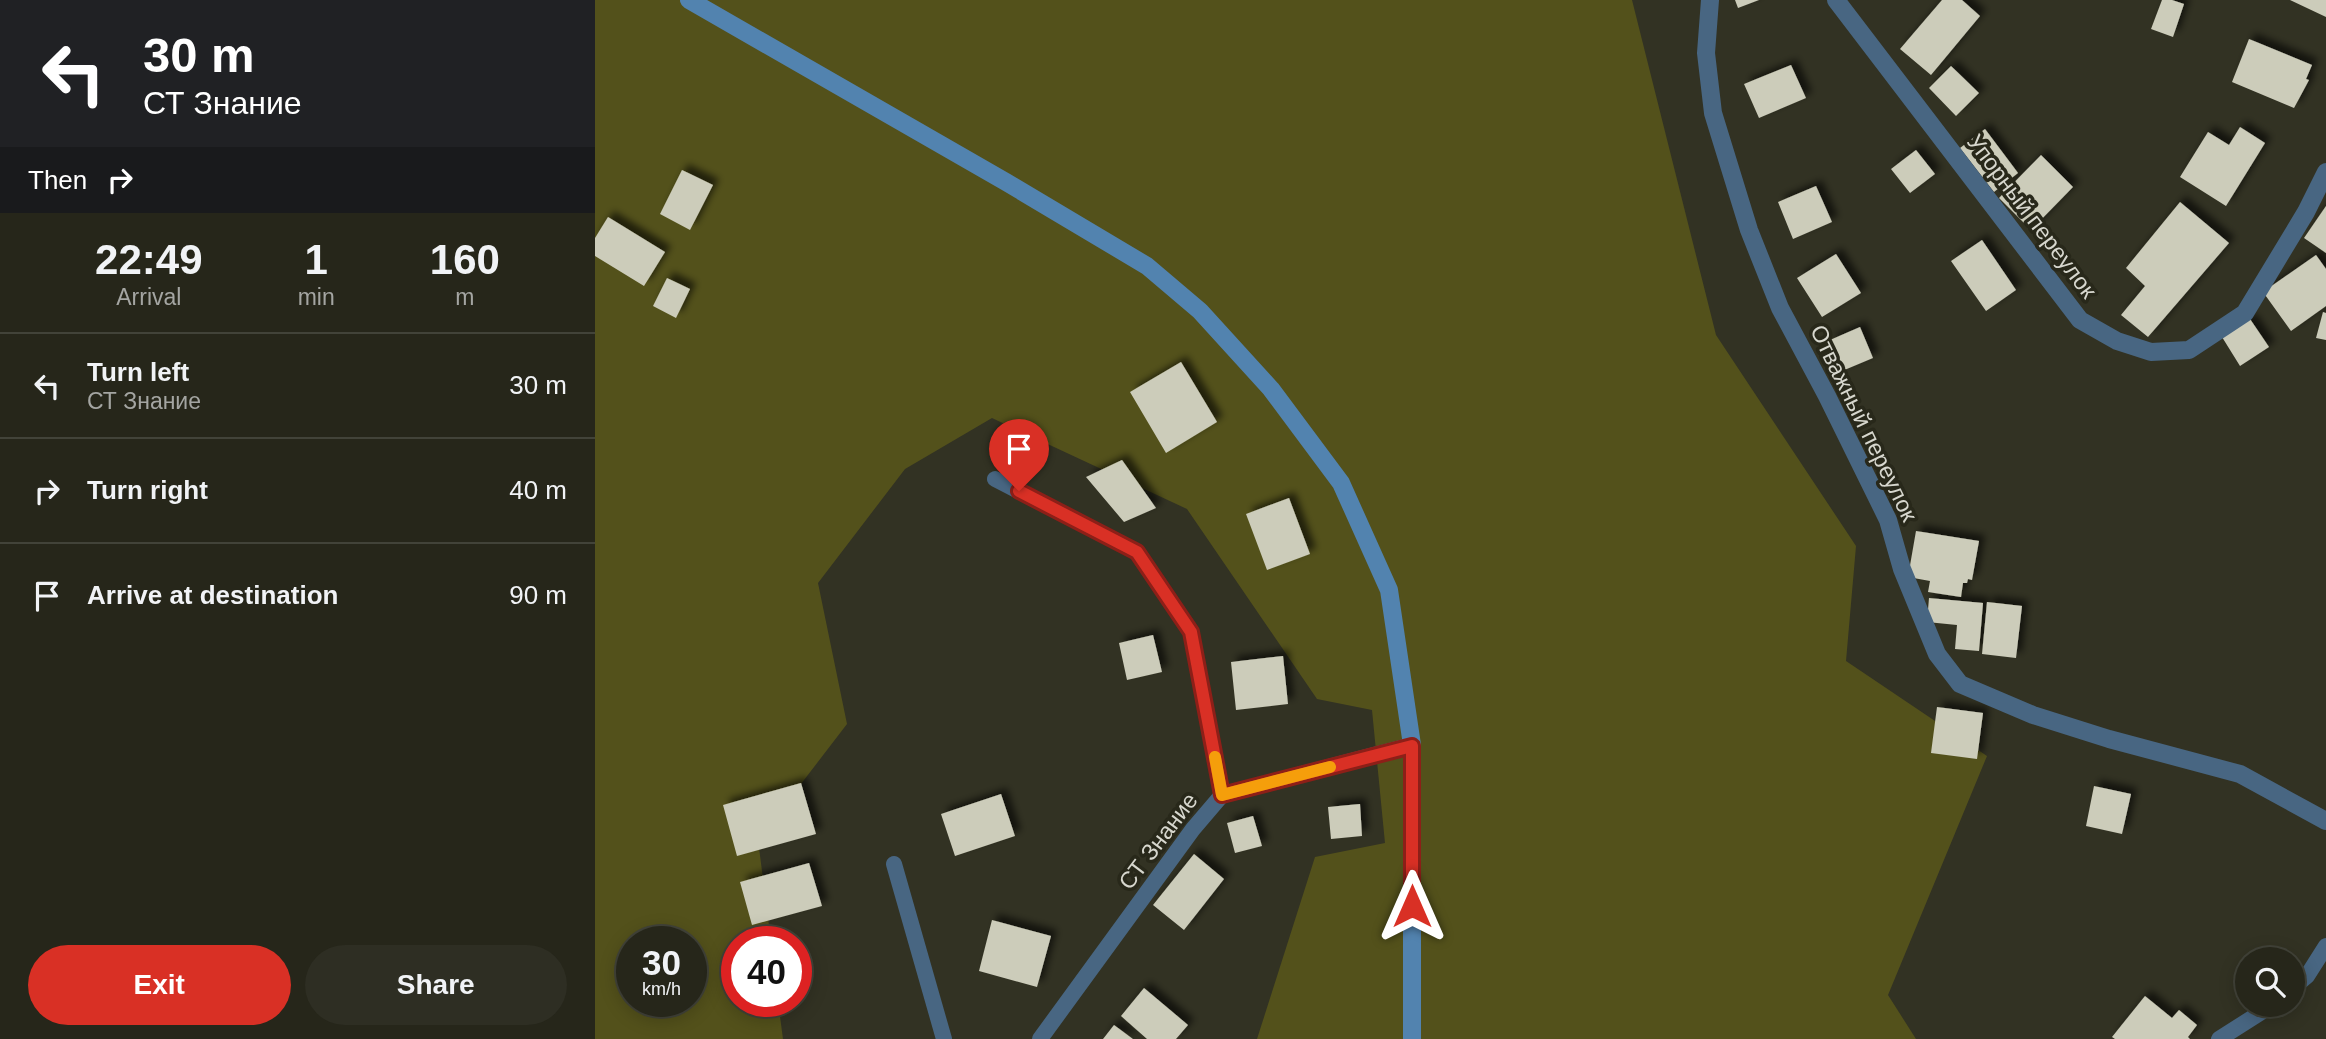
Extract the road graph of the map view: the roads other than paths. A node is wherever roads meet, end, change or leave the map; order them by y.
1 (689, 0) edge
2 (1710, 0) edge
3 (1836, 0) edge
4 (2326, 172) edge
5 (995, 479) dead end
6 (1412, 746) junction
7 (1222, 795) junction
8 (2326, 821) edge
9 (894, 864) dead end
10 (2326, 946) edge
11 (2305, 978) edge
12 (2254, 1017) edge
13 (944, 1039) edge
14 (1040, 1039) edge
15 (1412, 1039) edge
16 (2219, 1039) edge

1 - 6 street
2 - 8 street, Отважный переулок
3 - 4 street, Упорный переулок
5 - 7 lane
6 - 7 lane, СТ Знание
6 - 15 street
7 - 14 lane, СТ Знание
9 - 13 lane
10 - 11 lane
12 - 16 lane

